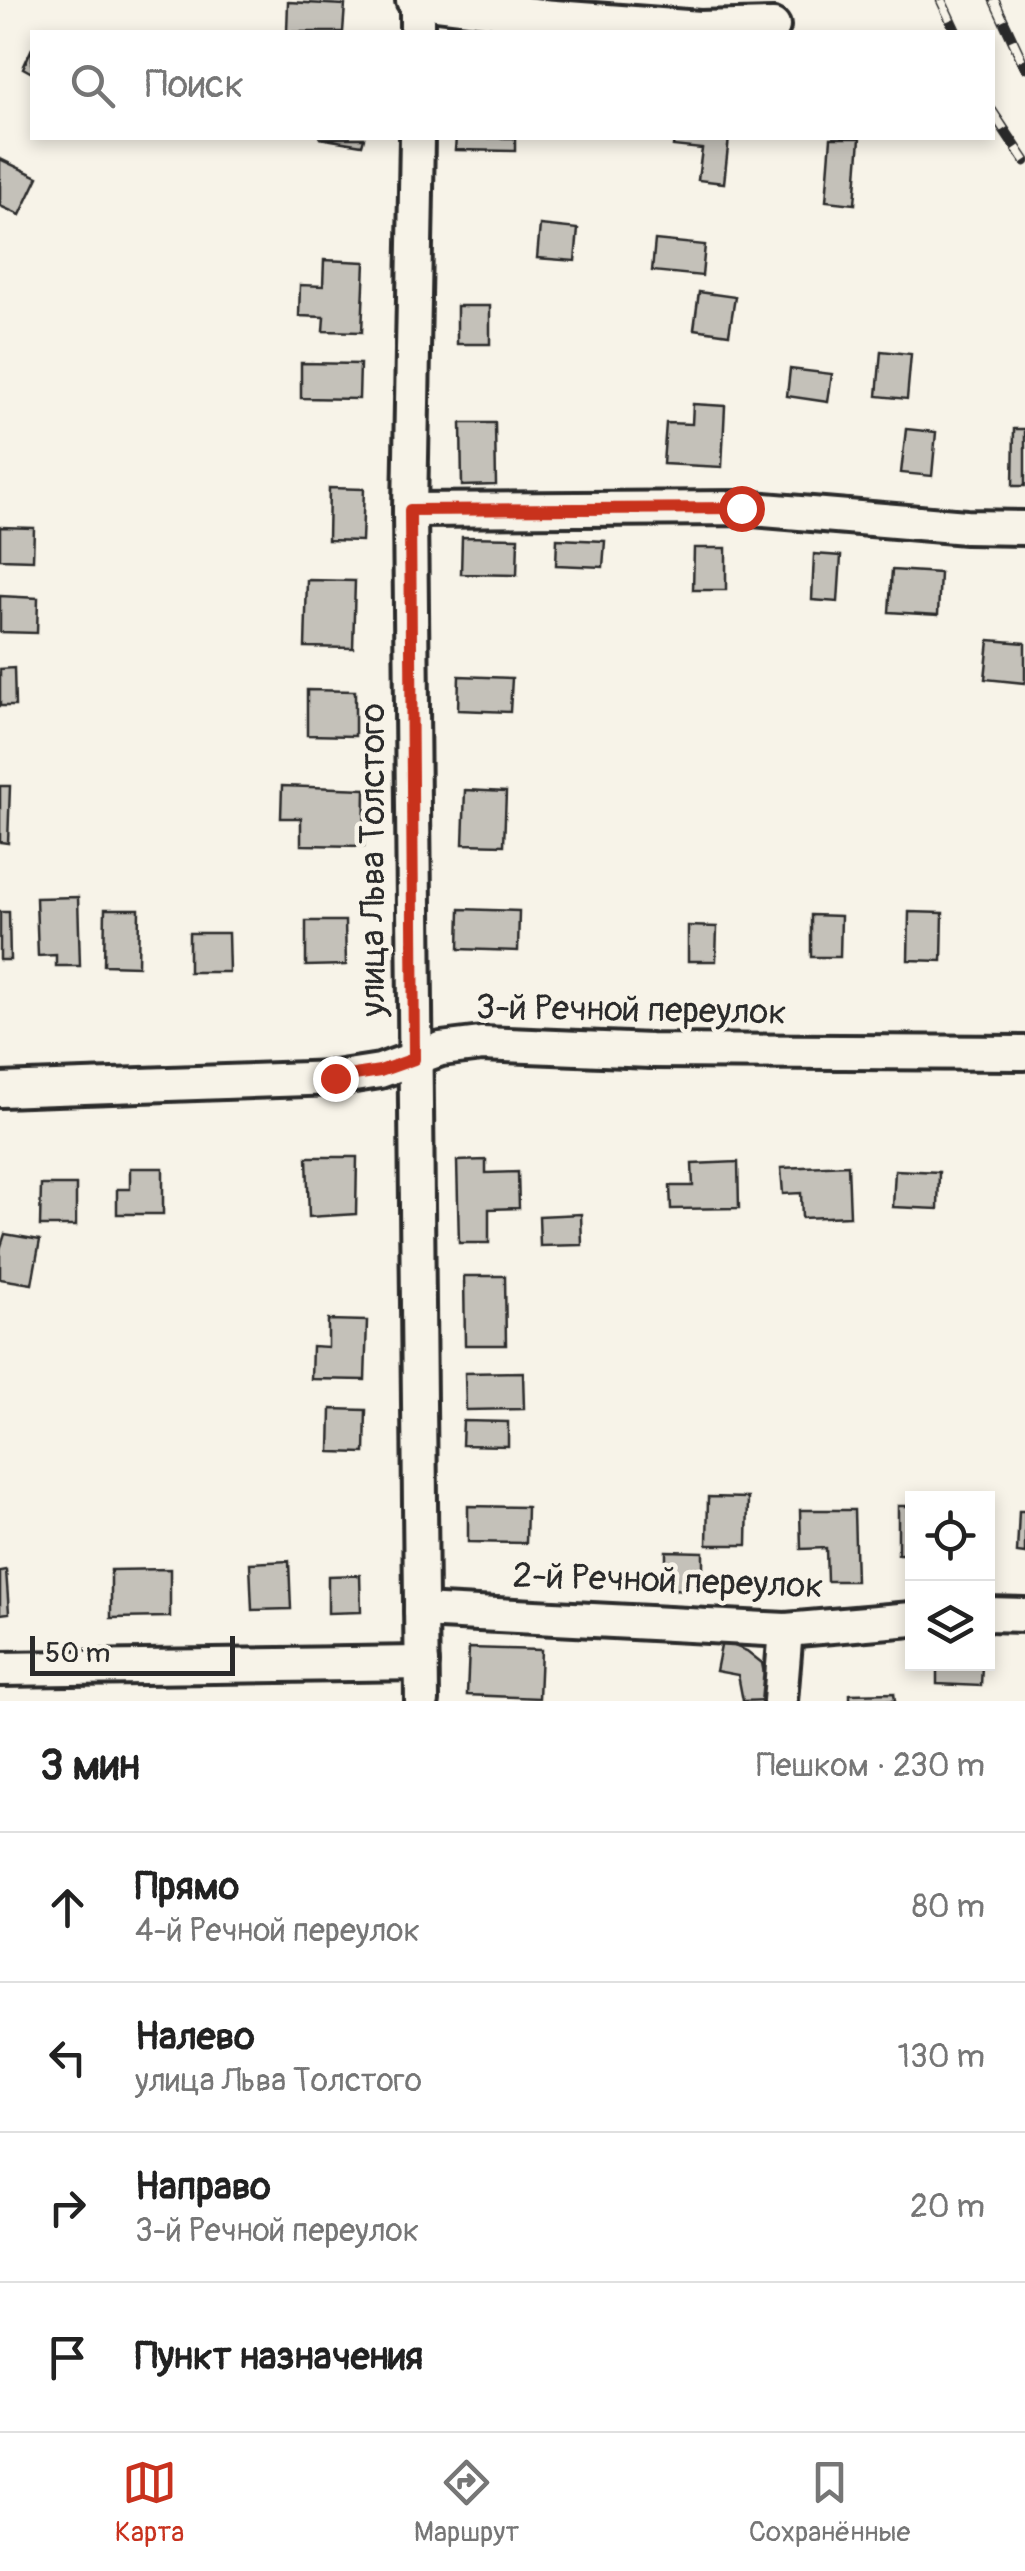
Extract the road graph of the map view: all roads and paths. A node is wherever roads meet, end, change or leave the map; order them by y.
1 (417, 9) edge
2 (773, 26) dead end
3 (417, 140) edge
4 (410, 510) junction
5 (1025, 528) edge
6 (1025, 1053) edge
7 (414, 1059) junction
8 (0, 1090) edge
9 (421, 1610) junction
10 (995, 1614) edge
11 (1025, 1615) edge
12 (905, 1620) edge
13 (786, 1630) junction
14 (422, 1663) junction
15 (0, 1669) edge
16 (422, 1701) edge
17 (780, 1701) edge

1 - 2 street
3 - 4 street, улица Льва Толстого
4 - 5 street
4 - 7 street, улица Льва Толстого
6 - 7 street, 3-й Речной переулок
7 - 8 street, 3-й Речной переулок
7 - 9 street, улица Льва Толстого
9 - 13 street, 2-й Речной переулок
9 - 14 street, улица Льва Толстого
10 - 11 street
12 - 13 street, 2-й Речной переулок
13 - 17 street
14 - 15 street
14 - 16 street, улица Льва Толстого

